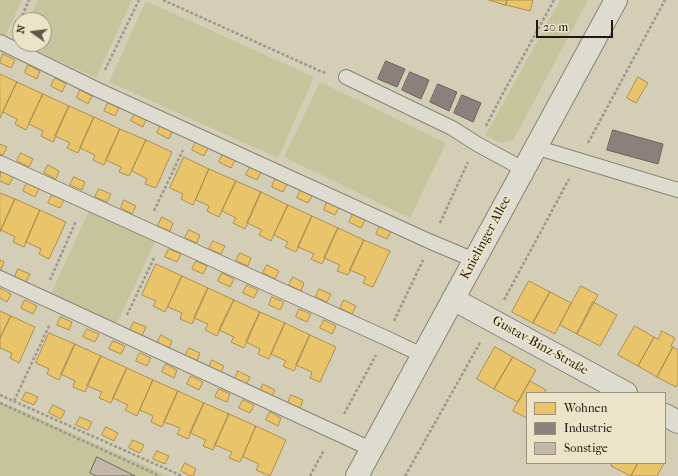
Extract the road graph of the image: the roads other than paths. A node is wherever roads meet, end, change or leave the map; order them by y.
1 (616, 0) edge
2 (0, 42) edge
3 (346, 77) road end
4 (535, 147) junction
5 (0, 164) edge
6 (523, 168) junction
7 (678, 190) edge
8 (474, 260) junction
9 (0, 278) edge
10 (453, 299) junction
11 (422, 355) junction
12 (624, 392) edge
13 (666, 416) edge
14 (678, 422) edge
15 (371, 450) junction
16 (357, 476) edge

1 - 4 street, Knielinger Allee
2 - 8 lane
3 - 6 lane
4 - 6 street, Knielinger Allee
4 - 7 lane
5 - 11 lane
6 - 8 street, Knielinger Allee
8 - 10 street, Knielinger Allee
9 - 15 lane
10 - 11 street, Knielinger Allee
10 - 12 street, Gustav-Binz-Straße
11 - 15 street, Knielinger Allee
13 - 14 street
15 - 16 street, Knielinger Allee

